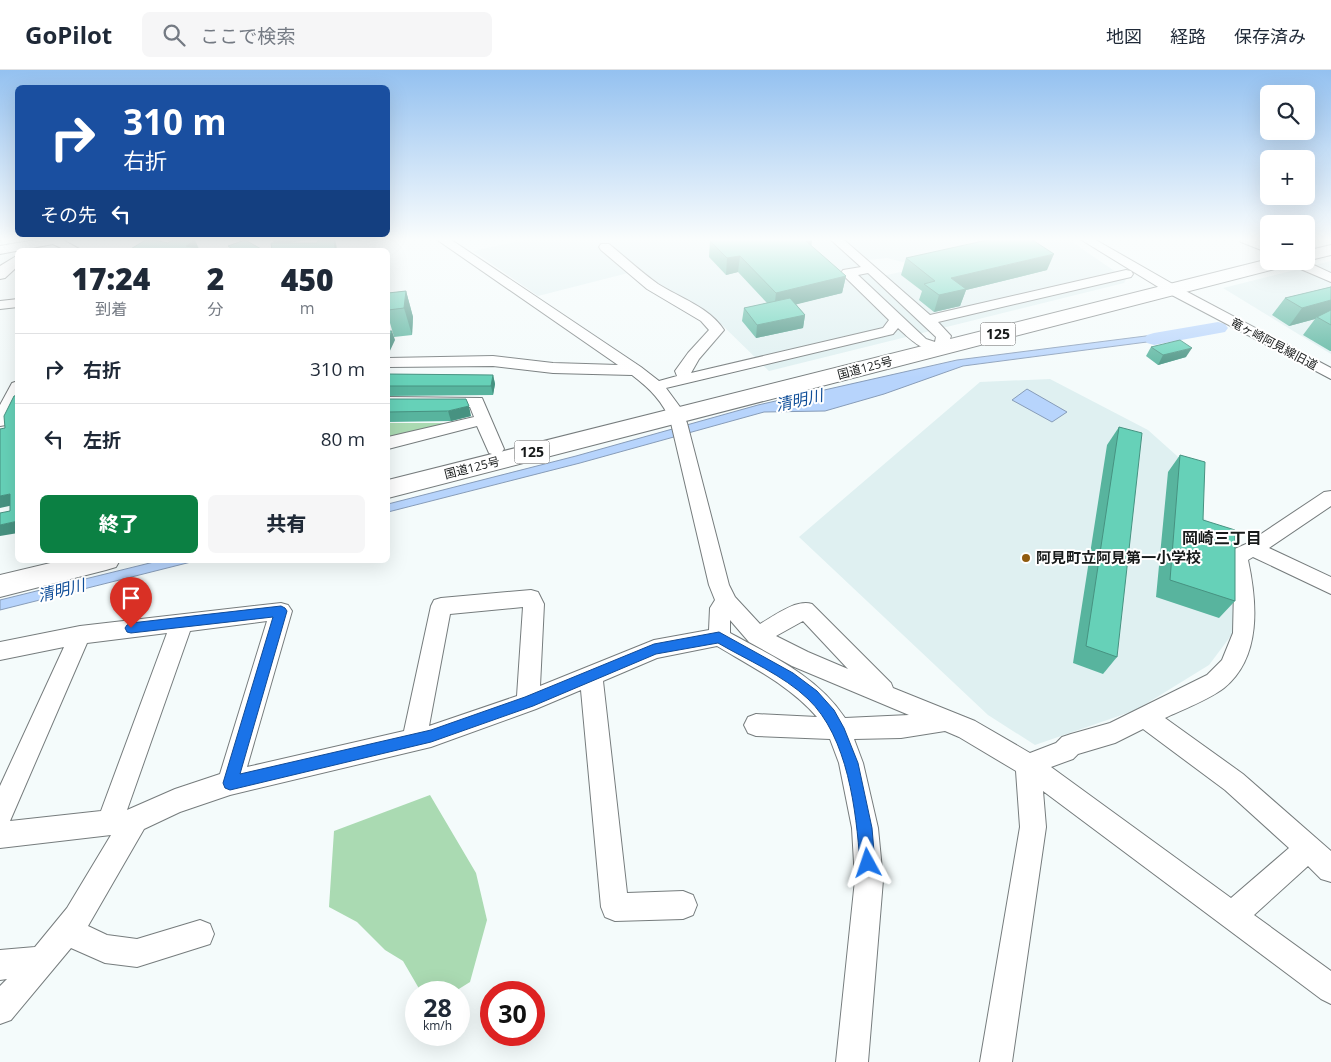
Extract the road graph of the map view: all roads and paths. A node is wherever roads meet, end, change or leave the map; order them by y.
1 (511, 285) edge
2 (651, 285) edge
3 (860, 285) edge
4 (889, 285) edge
5 (1077, 285) edge
6 (1164, 285) edge
7 (1173, 285) edge
8 (1175, 285) edge
9 (1167, 287) junction
10 (892, 288) junction
11 (869, 293) junction
12 (15, 303) edge
13 (0, 305) edge
14 (899, 320) junction
15 (927, 320) junction
16 (935, 342) junction
17 (390, 363) edge
18 (636, 370) junction
19 (1331, 374) edge
20 (686, 379) junction
21 (13, 388) edge
22 (390, 402) edge
23 (668, 402) junction
24 (482, 420) junction
25 (0, 421) edge
26 (390, 443) edge
27 (495, 450) junction
28 (390, 476) edge
29 (390, 488) edge
30 (1331, 497) edge
31 (1253, 549) junction
32 (32, 563) edge
33 (94, 563) edge
34 (0, 571) edge
35 (0, 586) edge
36 (1331, 586) edge
37 (727, 602) junction
38 (182, 622) junction
39 (80, 634) junction
40 (757, 636) junction
41 (719, 637) junction
42 (0, 651) edge
43 (591, 675) junction
44 (888, 696) junction
45 (528, 702) junction
46 (1145, 717) junction
47 (947, 720) junction
48 (756, 725) dead end
49 (838, 728) junction
50 (414, 740) junction
51 (1028, 765) junction
52 (230, 783) junction
53 (0, 815) edge
54 (123, 821) junction
55 (0, 835) edge
56 (1308, 849) junction
57 (1331, 869) edge
58 (683, 905) dead end
59 (1232, 916) junction
60 (66, 930) junction
61 (200, 934) dead end
62 (42, 961) junction
63 (0, 965) edge
64 (1331, 989) edge
65 (0, 1009) edge
66 (852, 1062) edge
67 (996, 1062) edge

1 - 18 street
2 - 20 street
3 - 11 street
4 - 10 street
5 - 15 street
6 - 9 street, 竜ヶ崎阿見線旧道
7 - 9 highway, 国道125号 / 125
8 - 9 highway, 国道125号 / 125
9 - 16 highway, 国道125号 / 125
9 - 19 street, 竜ヶ崎阿見線旧道
10 - 11 street
10 - 15 street
11 - 14 street
12 - 13 street
14 - 16 street
14 - 20 street
15 - 16 street
16 - 23 highway, 国道125号 / 125
17 - 18 street
18 - 23 street
20 - 23 street
21 - 25 street
22 - 24 street
23 - 27 highway, 国道125号 / 125
23 - 29 highway, 国道125号 / 125
23 - 37 street
24 - 26 street
24 - 27 street
27 - 28 highway, 国道125号 / 125
30 - 31 street
31 - 36 street
31 - 46 street
32 - 34 highway
33 - 35 highway
37 - 40 street
37 - 41 street
38 - 39 street
38 - 52 street
38 - 54 street
39 - 42 street
39 - 53 street
40 - 44 street
40 - 44 street
41 - 43 street
41 - 49 street
43 - 45 street
43 - 58 street
44 - 47 street
45 - 50 street
45 - 50 street
46 - 51 street
46 - 56 street
47 - 49 street
47 - 51 street
48 - 49 street
49 - 66 street
50 - 52 street
51 - 59 street
51 - 67 street
52 - 54 street
54 - 55 street
54 - 60 street
56 - 57 street
56 - 59 street
59 - 64 street
60 - 61 street
60 - 62 street
62 - 63 street
62 - 65 street

